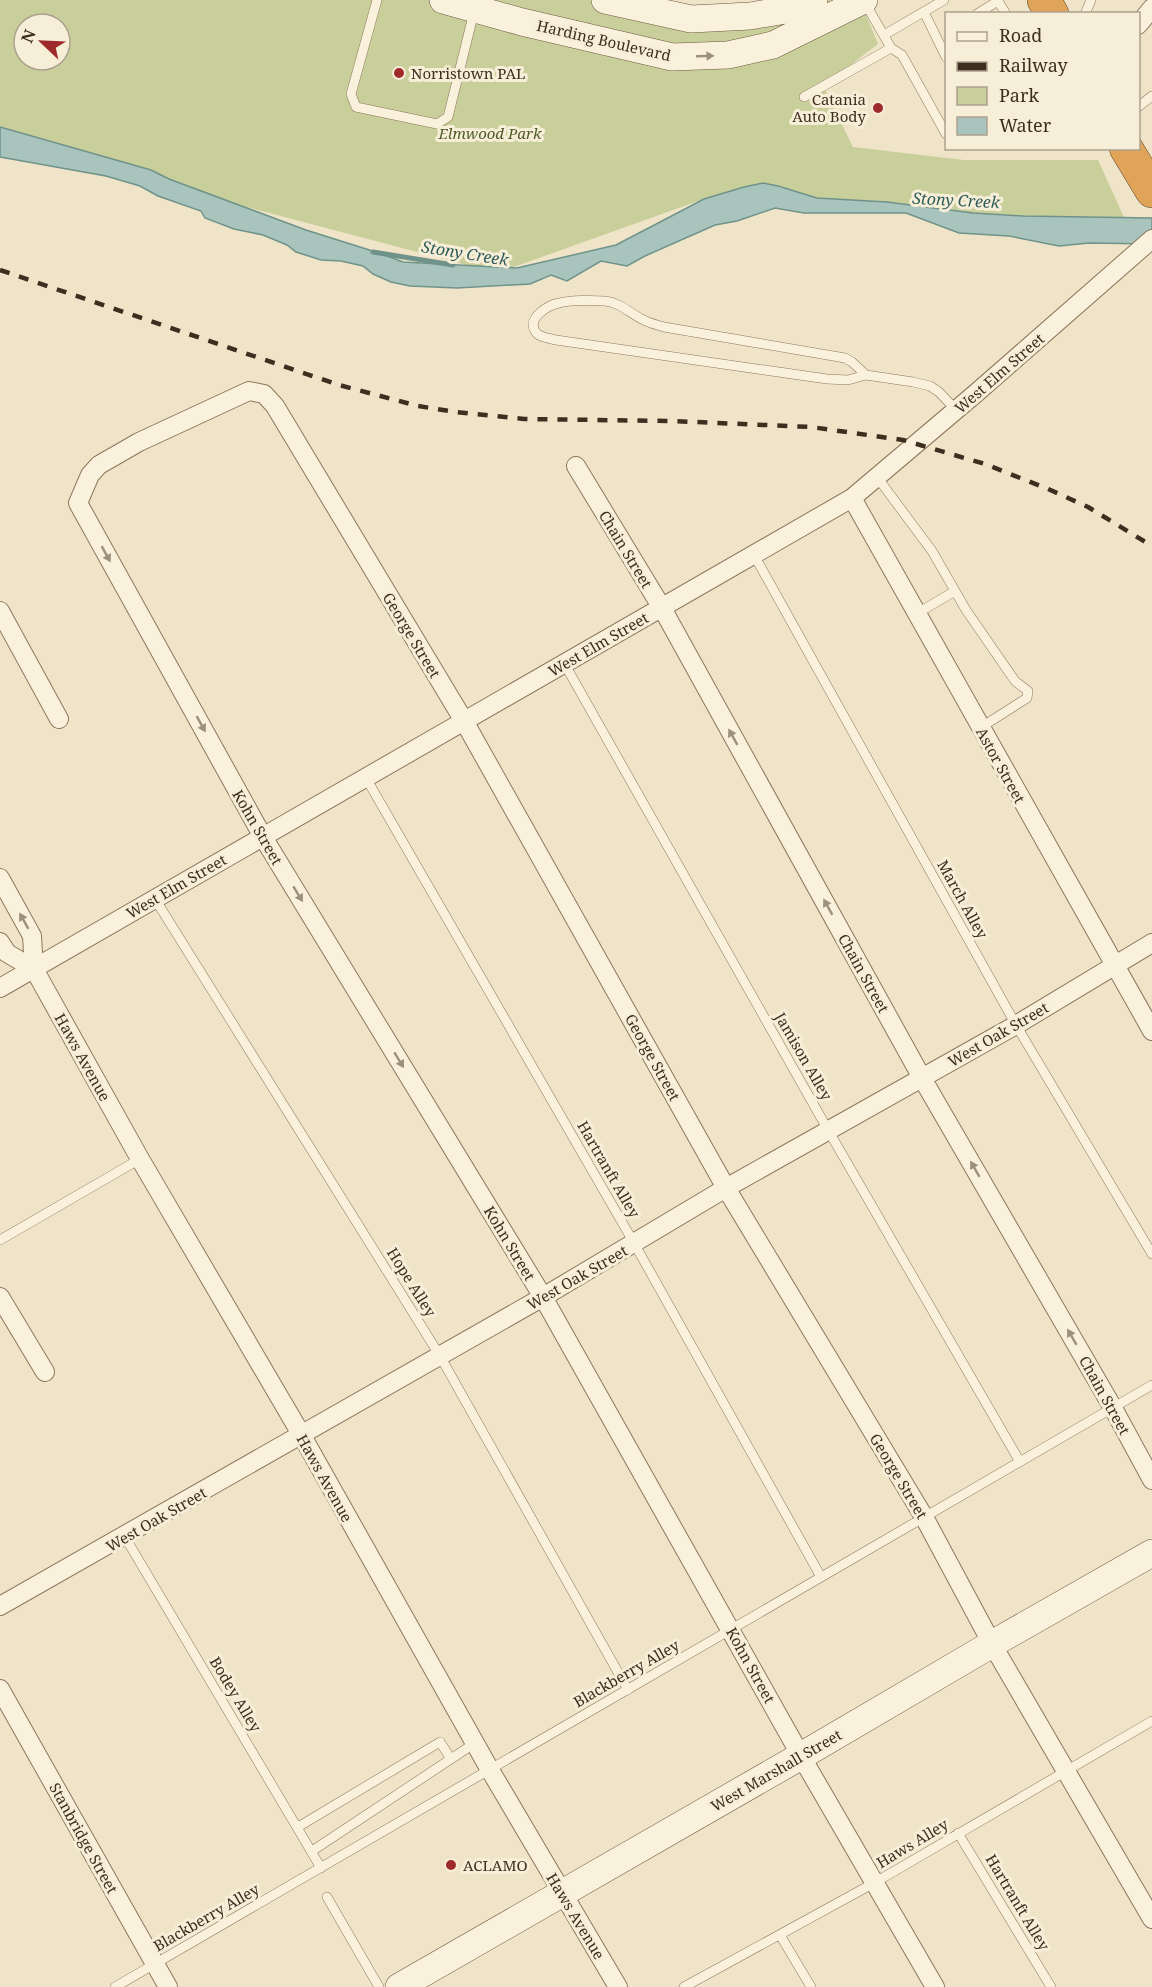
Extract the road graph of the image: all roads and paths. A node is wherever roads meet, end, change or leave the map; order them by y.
1 (377, 0) edge
2 (443, 0) edge
3 (605, 0) edge
4 (814, 0) edge
5 (864, 0) edge
6 (944, 0) edge
7 (1152, 8) edge
8 (475, 9) junction
9 (924, 12) junction
10 (980, 12) edge
11 (1005, 12) edge
12 (1140, 23) edge
13 (884, 35) junction
14 (891, 48) junction
15 (945, 55) edge
16 (1152, 96) edge
17 (804, 97) dead end
18 (1140, 105) edge
19 (945, 132) edge
20 (1127, 150) edge
21 (1152, 191) edge
22 (1152, 239) edge
23 (866, 375) junction
24 (956, 410) junction
25 (576, 466) dead end
26 (877, 477) junction
27 (852, 498) junction
28 (78, 503) joint
29 (754, 555) junction
30 (955, 591) junction
31 (662, 608) junction
32 (0, 611) edge
33 (916, 614) junction
34 (564, 663) junction
35 (59, 719) dead end
36 (464, 721) junction
37 (980, 728) junction
38 (366, 777) junction
39 (263, 837) junction
40 (0, 878) edge
41 (155, 898) junction
42 (0, 942) edge
43 (1152, 943) edge
44 (1114, 966) junction
45 (33, 969) junction
46 (0, 988) edge
47 (1016, 1024) junction
48 (1152, 1031) edge
49 (922, 1077) junction
50 (828, 1130) junction
51 (140, 1158) junction
52 (726, 1188) junction
53 (0, 1240) edge
54 (634, 1243) junction
55 (1152, 1254) edge
56 (0, 1297) edge
57 (543, 1297) junction
58 (440, 1356) junction
59 (45, 1372) dead end
60 (1152, 1385) edge
61 (1113, 1408) junction
62 (301, 1434) junction
63 (1020, 1462) junction
64 (1152, 1480) edge
65 (924, 1517) junction
66 (125, 1536) junction
67 (1152, 1553) edge
68 (821, 1577) junction
69 (0, 1606) edge
70 (731, 1629) junction
71 (992, 1644) junction
72 (0, 1689) edge
73 (628, 1690) junction
74 (1152, 1721) edge
75 (475, 1743) junction
76 (801, 1756) junction
77 (451, 1759) junction
78 (490, 1770) junction
79 (1065, 1770) junction
80 (298, 1827) junction
81 (958, 1833) junction
82 (312, 1851) junction
83 (321, 1868) junction
84 (874, 1883) junction
85 (562, 1893) junction
86 (327, 1897) dead end
87 (1150, 1911) edge
88 (780, 1935) junction
89 (154, 1964) junction
90 (115, 1987) edge
91 (168, 1987) edge
92 (379, 1987) edge
93 (399, 1987) edge
94 (618, 1987) edge
95 (684, 1987) edge
96 (811, 1987) edge
97 (935, 1987) edge
98 (1051, 1987) edge

1 - 8 lane
2 - 8 street, Harding Boulevard
3 - 4 street
8 -> 5 street, Harding Boulevard
5 - 13 lane
6 - 9 lane
7 - 12 street
9 - 13 lane
9 - 15 lane
10 - 11 lane
13 - 14 lane
14 - 17 lane
14 - 19 lane
16 - 18 lane
20 - 21 highway
22 - 24 street, West Elm Street
23 - 23 lane
23 - 24 lane
24 - 26 street, West Elm Street
25 - 31 street, Chain Street
26 - 27 street, West Elm Street
26 - 30 lane
27 - 29 street, West Elm Street
27 - 33 street, Astor Street
28 - 36 street, George Street
28 -> 39 street, Kohn Street
29 - 31 street, West Elm Street
29 - 47 lane, March Alley
30 - 33 lane
30 - 37 lane
31 - 34 street, West Elm Street
49 -> 31 street, Chain Street
32 - 35 street
33 - 37 street, Astor Street
34 - 36 street, West Elm Street
34 - 50 lane, Jamison Alley
36 - 38 street, West Elm Street
36 - 52 street, George Street
37 - 44 street, Astor Street
38 - 39 street, West Elm Street
38 - 54 lane, Hartranft Alley
39 - 41 street, West Elm Street
39 -> 57 street, Kohn Street
45 -> 40 street, Haws Avenue
41 - 45 street, West Elm Street
41 - 58 lane, Hope Alley
42 - 45 street, Haws Avenue
43 - 44 street, West Oak Street
44 - 47 street, West Oak Street
44 - 48 street, Astor Street
45 - 46 street, West Elm Street
45 - 51 street, Haws Avenue
47 - 49 street, West Oak Street
47 - 55 lane, March Alley
49 - 50 street, West Oak Street
61 -> 49 street, Chain Street
50 - 52 street, West Oak Street
50 - 63 lane, Jamison Alley
51 - 53 lane
51 - 62 street, Haws Avenue
52 - 54 street, West Oak Street
52 - 65 street, George Street
54 - 57 street, West Oak Street
54 - 68 lane, Hartranft Alley
56 - 59 street
57 - 58 street, West Oak Street
57 - 70 street, Kohn Street
58 - 62 street, West Oak Street
58 - 73 lane, Hope Alley
60 - 61 lane, Blackberry Alley
61 - 63 lane, Blackberry Alley
61 - 64 street, Chain Street
62 - 66 street, West Oak Street
62 - 75 street, Haws Avenue
63 - 65 lane, Blackberry Alley
65 - 68 lane, Blackberry Alley
65 - 71 street, George Street
66 - 69 street, West Oak Street
66 - 80 lane, Bodey Alley
67 - 71 street, West Marshall Street
68 - 70 lane, Blackberry Alley
70 - 73 lane, Blackberry Alley
70 - 76 street, Kohn Street
71 - 76 street, West Marshall Street
71 - 79 street, George Street
72 - 89 street, Stanbridge Street
73 - 78 lane, Blackberry Alley
74 - 79 lane, Haws Alley
75 - 77 lane
75 - 78 street, Haws Avenue
76 - 84 street, Kohn Street
76 - 85 street, West Marshall Street
77 - 80 lane
77 - 82 lane
78 - 83 lane, Blackberry Alley
78 - 85 street, Haws Avenue
79 - 81 lane, Haws Alley
79 - 87 street, George Street
80 - 82 lane, Bodey Alley
81 - 84 lane, Haws Alley
81 - 98 lane, Hartranft Alley
82 - 83 lane, Bodey Alley
83 - 89 lane, Blackberry Alley
84 - 88 lane, Haws Alley
84 - 97 street, Kohn Street
85 - 93 street, West Marshall Street
85 - 94 street, Haws Avenue
86 - 92 lane
88 - 95 lane, Haws Alley
88 - 96 lane
89 - 90 lane, Blackberry Alley
89 - 91 street, Stanbridge Street

